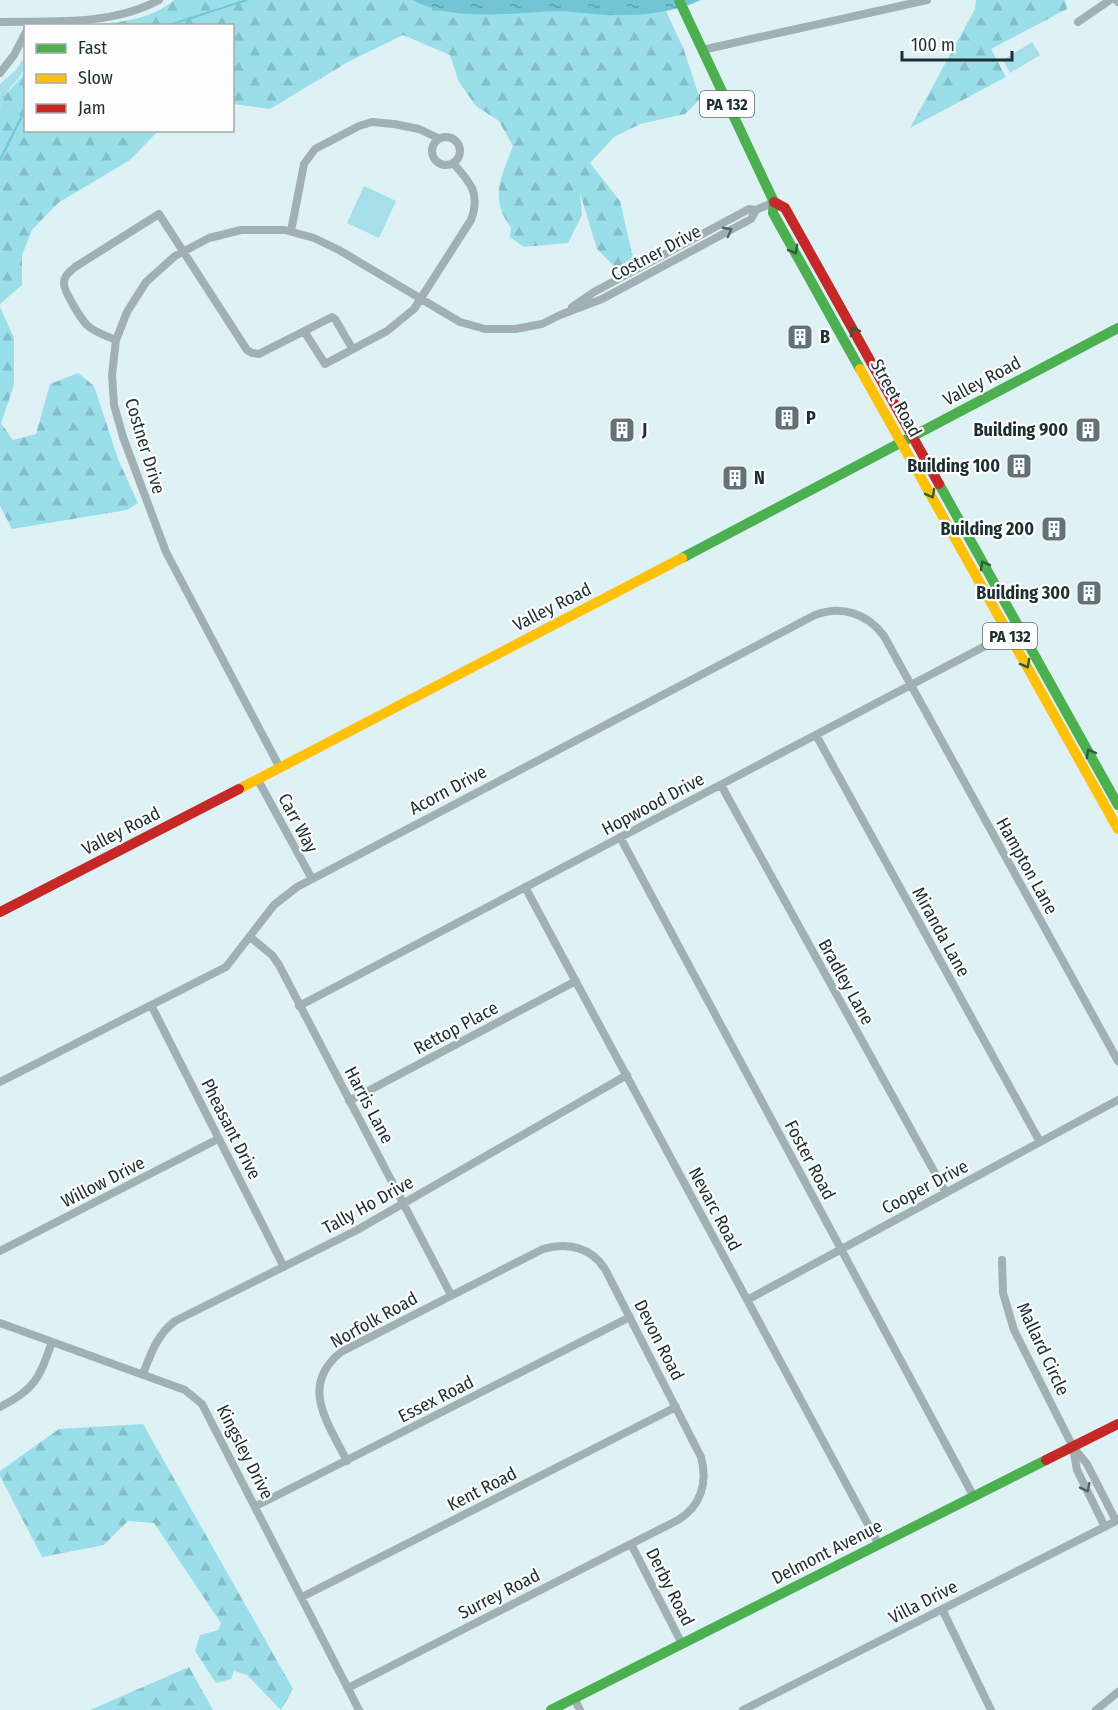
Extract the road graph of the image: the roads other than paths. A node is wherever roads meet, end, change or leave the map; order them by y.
1 (159, 0) edge
2 (679, 0) edge
3 (927, 0) edge
4 (1110, 0) edge
5 (0, 22) edge
6 (1078, 22) dead end
7 (29, 23) edge
8 (24, 36) edge
9 (702, 50) junction
10 (0, 73) edge
11 (438, 138) junction
12 (453, 163) junction
13 (774, 202) junction
14 (291, 231) junction
15 (182, 252) junction
16 (421, 300) junction
17 (1118, 327) edge
18 (304, 331) junction
19 (116, 340) junction
20 (352, 348) junction
21 (913, 437) junction
22 (902, 443) junction
23 (1020, 629) junction
24 (1009, 634) junction
25 (910, 686) junction
26 (816, 735) junction
27 (280, 768) junction
28 (258, 780) junction
29 (721, 785) junction
30 (1118, 804) edge
31 (1118, 829) edge
32 (620, 837) junction
33 (312, 879) junction
34 (525, 887) junction
35 (0, 912) edge
36 (250, 937) junction
37 (576, 981) junction
38 (151, 1005) junction
39 (299, 1005) junction
40 (1118, 1061) edge
41 (627, 1075) junction
42 (0, 1082) edge
43 (1118, 1100) edge
44 (350, 1101) junction
45 (218, 1138) junction
46 (1040, 1142) junction
47 (946, 1193) junction
48 (403, 1203) junction
49 (841, 1250) junction
50 (0, 1251) edge
51 (1002, 1260) dead end
52 (284, 1267) junction
53 (496, 1273) joint
54 (451, 1295) junction
55 (747, 1300) junction
56 (630, 1317) junction
57 (0, 1323) edge
58 (52, 1342) junction
59 (143, 1374) junction
60 (0, 1407) edge
61 (676, 1407) junction
62 (1118, 1424) edge
63 (1073, 1447) junction
64 (347, 1461) junction
65 (974, 1497) junction
66 (256, 1506) junction
67 (1117, 1520) edge
68 (665, 1527) joint
69 (1105, 1527) junction
70 (631, 1544) junction
71 (879, 1545) junction
72 (302, 1597) junction
73 (942, 1609) junction
74 (682, 1644) junction
75 (348, 1688) junction
76 (1118, 1692) edge
77 (574, 1698) junction
78 (359, 1710) edge
79 (551, 1710) edge
80 (580, 1710) edge
81 (743, 1710) edge
82 (992, 1710) edge
83 (1096, 1710) edge

1 - 7 street
2 - 9 street, Street Road / PA 132
3 - 9 street
4 - 6 street
5 - 7 street
8 - 10 street
9 - 13 street, Street Road / PA 132
11 - 12 street
11 - 12 street
11 - 14 street
12 - 16 street
13 - 16 street, Costner Drive
21 -> 13 street, Street Road / PA 132
13 -> 22 street, Street Road / PA 132
14 - 15 street, Costner Drive
14 - 16 street, Costner Drive
15 - 18 street
15 - 19 street, Costner Drive
15 - 19 street
16 - 20 street
17 - 21 street, Valley Road
18 - 20 street
18 - 20 street
19 - 27 street, Costner Drive
21 - 22 street, Valley Road
23 -> 21 street, Street Road / PA 132
22 -> 24 street, Street Road / PA 132
22 - 27 street, Valley Road
23 - 24 street, Hopwood Drive
30 -> 23 street, Street Road / PA 132
24 - 25 street, Hopwood Drive
24 -> 31 street, Street Road / PA 132
25 - 26 street, Hopwood Drive
25 - 33 street, Acorn Drive
25 - 40 street, Hampton Lane
26 - 29 street, Hopwood Drive
26 - 46 street, Miranda Lane
27 - 28 street, Valley Road
28 - 33 street, Carr Way
28 - 35 street, Valley Road
29 - 32 street, Hopwood Drive
29 - 47 street, Bradley Lane
32 - 34 street, Hopwood Drive
32 - 49 street, Foster Road
33 - 36 street, Acorn Drive
34 - 37 street, Nevarc Road
34 - 39 street, Hopwood Drive
36 - 38 street, Acorn Drive
36 - 39 street, Harris Lane
37 - 41 street, Nevarc Road
37 - 44 street, Rettop Place
38 - 42 street, Acorn Drive
38 - 45 street, Pheasant Drive
39 - 44 street, Harris Lane
41 - 48 street, Tally Ho Drive
41 - 55 street, Nevarc Road
43 - 46 street, Cooper Drive
44 - 48 street, Harris Lane
45 - 50 street, Willow Drive
45 - 52 street, Pheasant Drive
46 - 47 street, Cooper Drive
47 - 49 street, Cooper Drive
48 - 52 street, Tally Ho Drive
48 - 54 street, Harris Lane
49 - 55 street, Cooper Drive
49 - 65 street, Foster Road
51 - 63 street, Mallard Circle
52 - 59 street, Tally Ho Drive
53 - 54 street, Norfolk Road
53 - 56 street, Devon Road
54 - 64 street, Norfolk Road
55 - 71 street, Nevarc Road
56 - 61 street, Devon Road
56 - 64 street, Essex Road
57 - 58 street, Kingsley Drive
58 - 59 street, Kingsley Drive
58 - 60 street
59 - 66 street, Kingsley Drive
61 - 68 street, Devon Road
61 - 72 street, Kent Road
62 - 63 street, Delmont Avenue
63 - 65 street, Delmont Avenue
63 - 67 street
63 -> 69 street
64 - 66 street, Essex Road
65 - 71 street, Delmont Avenue
66 - 72 street, Kingsley Drive
67 - 69 street, Villa Drive
68 - 70 street, Surrey Road
69 - 73 street, Villa Drive
70 - 74 street, Derby Road
70 - 75 street, Surrey Road
71 - 74 street, Delmont Avenue
72 - 75 street, Kingsley Drive
73 - 81 street, Villa Drive
73 - 82 street
74 - 77 street, Delmont Avenue
75 - 78 street, Kingsley Drive
76 - 83 street
77 - 79 street, Delmont Avenue
77 - 80 street

